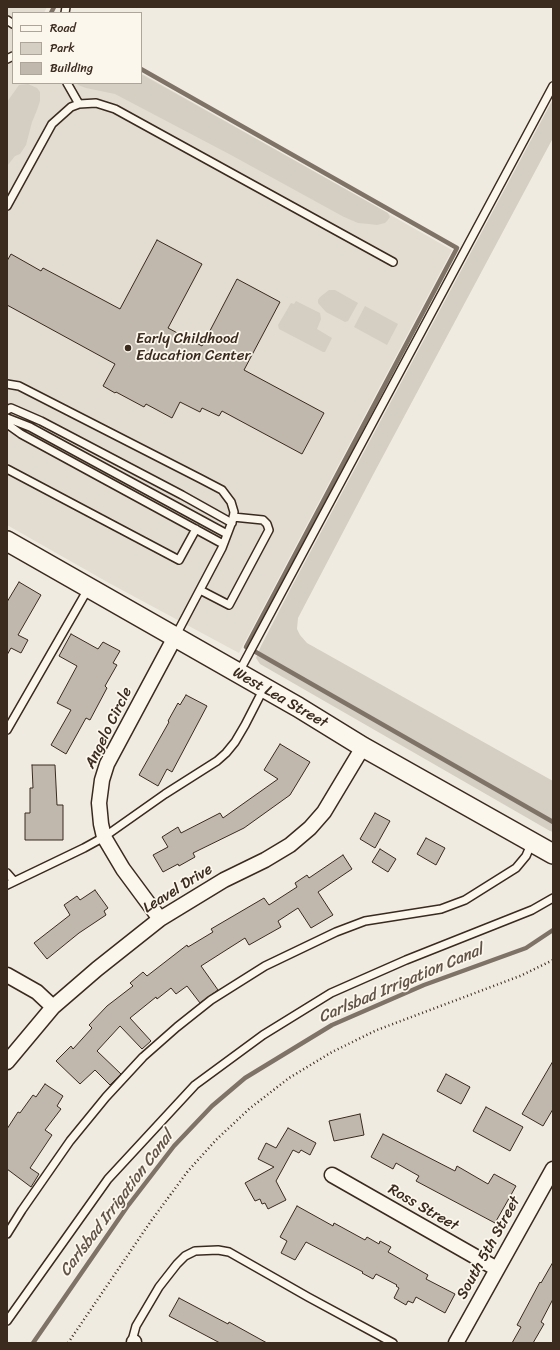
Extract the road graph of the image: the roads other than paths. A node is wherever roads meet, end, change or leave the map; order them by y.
1 (68, 84) edge
2 (553, 86) edge
3 (79, 104) junction
4 (7, 206) edge
5 (393, 262) dead end
6 (7, 384) edge
7 (7, 410) edge
8 (7, 418) edge
9 (8, 428) edge
10 (7, 469) edge
11 (232, 520) junction
12 (196, 529) junction
13 (227, 534) junction
14 (7, 541) edge
15 (223, 544) junction
16 (88, 588) junction
17 (200, 590) junction
18 (175, 637) junction
19 (238, 674) junction
20 (264, 688) junction
21 (7, 730) edge
22 (362, 747) junction
23 (104, 837) junction
24 (532, 842) junction
25 (553, 854) edge
26 (7, 872) edge
27 (14, 881) junction
28 (7, 885) edge
29 (553, 898) edge
30 (160, 919) junction
31 (7, 975) edge
32 (53, 1007) junction
33 (7, 1062) edge
34 (553, 1169) edge
35 (332, 1175) dead end
36 (7, 1234) edge
37 (496, 1270) junction
38 (7, 1321) edge
39 (134, 1343) edge
40 (393, 1343) edge
41 (456, 1343) edge

1 - 3 lane
2 - 19 lane
3 - 4 lane
3 - 5 lane
6 - 11 lane
7 - 11 lane
8 - 13 lane
9 - 12 lane
10 - 12 lane
11 - 13 lane
11 - 17 lane
12 - 15 lane
13 - 15 lane
14 - 16 main road, West Lea Street
15 - 17 lane
16 - 18 main road, West Lea Street
16 - 21 lane
17 - 18 lane
18 - 19 main road, West Lea Street
18 - 23 street, Angelo Circle
19 - 20 main road, West Lea Street
20 - 22 main road, West Lea Street
20 - 23 lane
22 - 24 main road, West Lea Street
22 - 30 street, Leavel Drive
23 - 27 lane
23 - 30 street, Angelo Circle
24 - 25 main road, West Lea Street
24 - 36 lane
26 - 27 lane
27 - 28 lane
29 - 38 lane
30 - 32 street, Leavel Drive
31 - 32 street
32 - 33 street, Leavel Drive
34 - 37 street, South 5th Street
35 - 37 street, Ross Street
37 - 41 street, South 5th Street
39 - 40 lane

